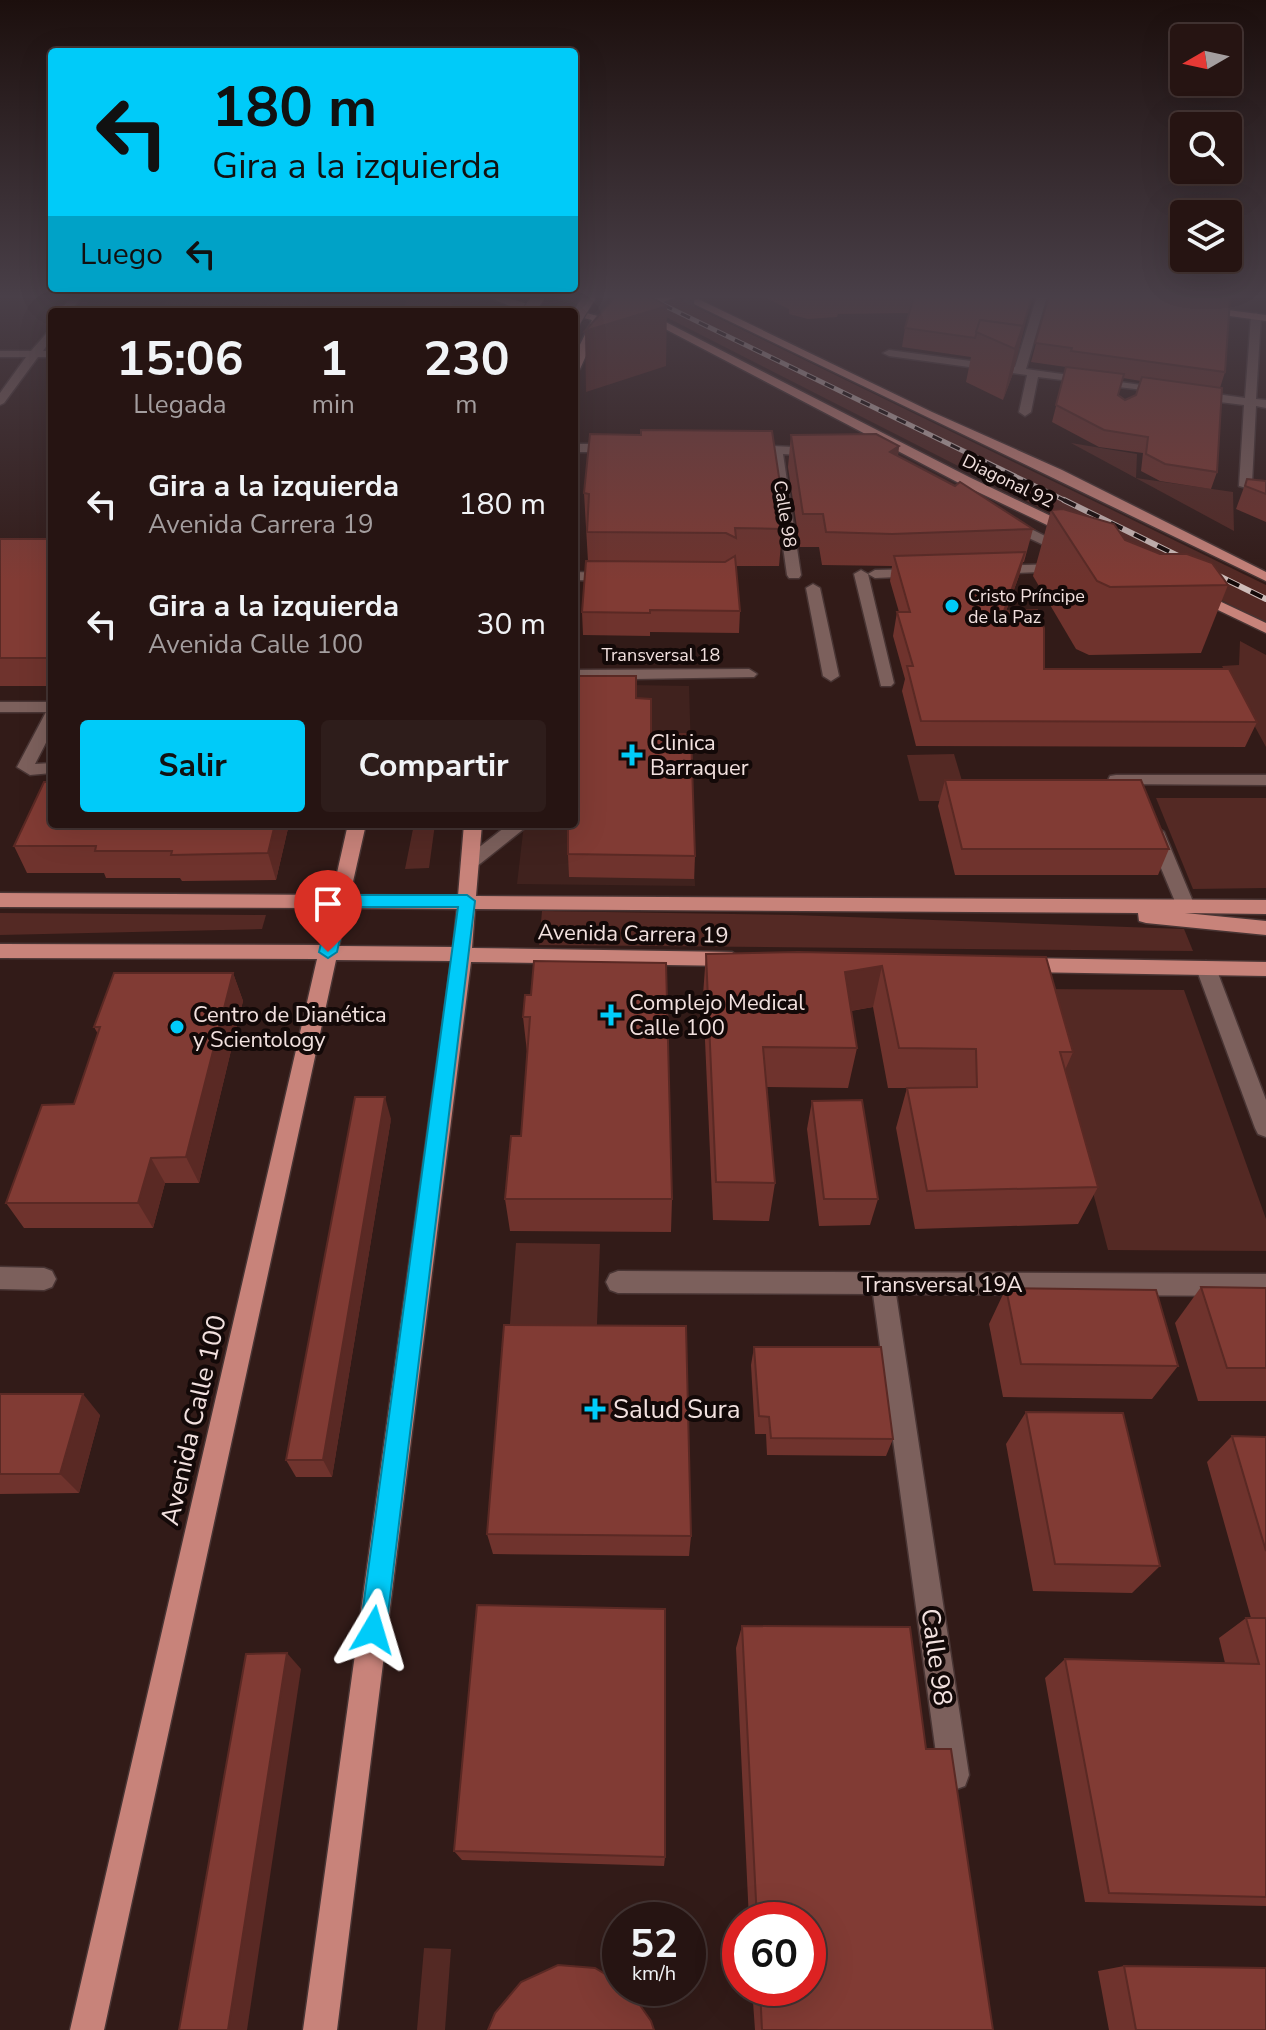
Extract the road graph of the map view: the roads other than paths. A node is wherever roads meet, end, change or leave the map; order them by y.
1 (763, 391) edge
2 (794, 391) edge
3 (881, 391) edge
4 (910, 391) edge
5 (1029, 391) edge
6 (1122, 391) edge
7 (1254, 391) edge
8 (1252, 402) junction
9 (1266, 404) edge
10 (1025, 412) dead end
11 (578, 448) edge
12 (635, 448) edge
13 (735, 452) edge
14 (776, 452) junction
15 (825, 452) edge
16 (578, 456) edge
17 (621, 456) edge
18 (1057, 473) junction
19 (964, 480) junction
20 (1266, 489) edge
21 (987, 513) edge
22 (1088, 542) joint
23 (1057, 545) junction
24 (1085, 560) edge
25 (1067, 568) edge
26 (971, 571) edge
27 (923, 573) edge
28 (794, 575) dead end
29 (578, 576) edge
30 (619, 577) edge
31 (1266, 577) edge
32 (813, 588) dead end
33 (1188, 589) edge
34 (1266, 629) edge
35 (749, 674) dead end
36 (578, 675) edge
37 (831, 676) dead end
38 (886, 683) dead end
39 (0, 707) edge
40 (48, 707) edge
41 (48, 723) edge
42 (48, 768) edge
43 (1105, 780) edge
44 (1266, 780) edge
45 (1150, 820) edge
46 (356, 828) edge
47 (473, 828) edge
48 (516, 828) edge
49 (470, 863) junction
50 (0, 900) edge
51 (340, 901) junction
52 (467, 901) junction
53 (1185, 904) junction
54 (1058, 906) junction
55 (1266, 907) edge
56 (1266, 928) edge
57 (0, 951) edge
58 (328, 952) junction
59 (462, 954) junction
60 (750, 959) edge
61 (1011, 964) edge
62 (1206, 968) junction
63 (1266, 969) edge
64 (1266, 1128) edge
65 (0, 1278) edge
66 (44, 1279) dead end
67 (618, 1282) dead end
68 (883, 1284) junction
69 (1266, 1285) edge
70 (959, 1810) edge
71 (87, 2030) edge
72 (320, 2030) edge

1 - 19 main road
2 - 19 main road, Diagonal 92
3 - 18 main road, Diagonal 92
4 - 18 main road
5 - 10 street
6 - 8 street
7 - 8 street
8 - 9 street
8 - 20 street
11 - 12 street
13 - 14 street
14 - 15 street
14 - 28 street, Calle 98
16 - 17 street
18 - 31 main road, Diagonal 92
19 - 22 main road, Diagonal 92
21 - 23 street
22 - 23 street
23 - 24 street
25 - 26 street
27 - 38 street
29 - 30 street
32 - 37 street
33 - 34 main road
35 - 36 street, Transversal 18
39 - 40 street
41 - 42 street
43 - 44 street
45 - 53 street
46 - 51 main road, Avenida Calle 100
47 - 49 main road
48 - 49 street
49 - 52 main road
50 - 51 main road, Avenida Carrera 19
51 - 52 main road, Avenida Carrera 19
51 - 58 main road, Avenida Calle 100
52 - 54 main road, Avenida Carrera 19
52 - 59 main road
53 - 54 main road, Avenida Carrera 19
53 - 55 main road, Avenida Carrera 19
54 - 56 main road
57 - 58 main road, Avenida Carrera 19
58 - 59 main road, Avenida Carrera 19
58 - 71 main road, Avenida Calle 100
59 - 60 main road, Avenida Carrera 19
59 - 72 main road
61 - 62 main road
62 - 63 main road
62 - 64 street
65 - 66 street
67 - 68 street, Transversal 19A
68 - 69 street, Transversal 19A
68 - 70 street, Calle 98

